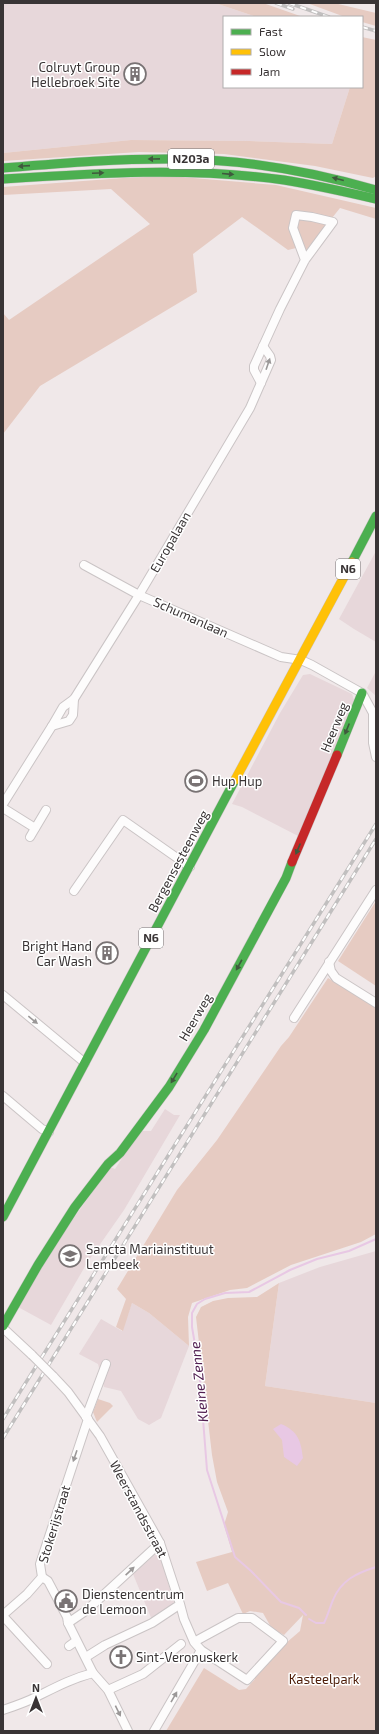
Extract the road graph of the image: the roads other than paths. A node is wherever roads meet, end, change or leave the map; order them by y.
1 (3, 168) edge
2 (3, 179) edge
3 (376, 190) edge
4 (376, 200) edge
5 (305, 260) junction
6 (263, 346) junction
7 (260, 383) junction
8 (376, 516) edge
9 (84, 565) dead end
10 (139, 595) junction
11 (301, 660) junction
12 (364, 695) junction
13 (74, 699) junction
14 (376, 701) edge
15 (52, 726) junction
16 (376, 757) edge
17 (3, 804) edge
18 (3, 808) edge
19 (46, 810) dead end
20 (35, 828) junction
21 (30, 837) dead end
22 (190, 866) junction
23 (376, 890) edge
24 (74, 892) dead end
25 (329, 962) junction
26 (3, 995) edge
27 (376, 1003) edge
28 (294, 1018) dead end
29 (85, 1063) junction
30 (3, 1096) edge
31 (49, 1132) junction
32 (3, 1217) edge
33 (3, 1327) edge
34 (106, 1364) dead end
35 (87, 1418) junction
36 (160, 1543) junction
37 (42, 1577) junction
38 (176, 1608) dead end
39 (3, 1615) edge
40 (68, 1623) junction
41 (76, 1641) junction
42 (194, 1642) junction
43 (181, 1644) dead end
44 (69, 1646) dead end
45 (201, 1650) junction
46 (86, 1657) junction
47 (47, 1664) dead end
48 (93, 1674) junction
49 (108, 1690) junction
50 (3, 1710) edge
51 (128, 1731) edge
52 (154, 1731) edge

3 -> 1 main road, N203a
2 -> 4 main road, N203a
5 - 5 street
5 - 6 street
6 - 7 street
7 -> 6 street, Europalaan
7 - 10 street, Europalaan
8 - 11 main road, Bergensesteenweg / N6
9 - 10 street, Schumanlaan
10 - 11 street, Schumanlaan
10 - 13 street, Europalaan
11 - 12 street, Schumanlaan
11 - 22 main road, Bergensesteenweg / N6
12 - 14 street, Schumanlaan
12 - 16 street
12 -> 33 main road, Heerweg
13 - 15 street, Europalaan
13 - 15 street, Europalaan
15 - 17 street, Europalaan
18 - 20 street
19 - 20 street
20 - 21 street
22 - 24 street
22 - 29 main road, Bergensesteenweg / N6
23 - 25 street
25 - 27 street
25 - 28 street
26 -> 29 street
29 - 31 main road, Bergensesteenweg / N6
30 - 31 street
31 - 32 main road, Bergensesteenweg / N6
33 - 35 street, Weerstandsstraat, bridge
34 - 35 street
35 - 36 street, Weerstandsstraat
35 -> 37 street, Stokerijstraat
40 -> 36 street
36 - 42 street, Weerstandsstraat
37 - 39 street, Stokerijstraat
37 - 40 street
38 - 46 street
39 - 47 street
40 - 41 street
41 - 44 street
41 - 46 street
42 - 45 street, Weerstandsstraat
42 - 45 street, Weerstandsstraat
43 - 49 street
52 -> 45 street
46 - 48 street
48 - 49 street
48 - 50 street
49 -> 51 street

